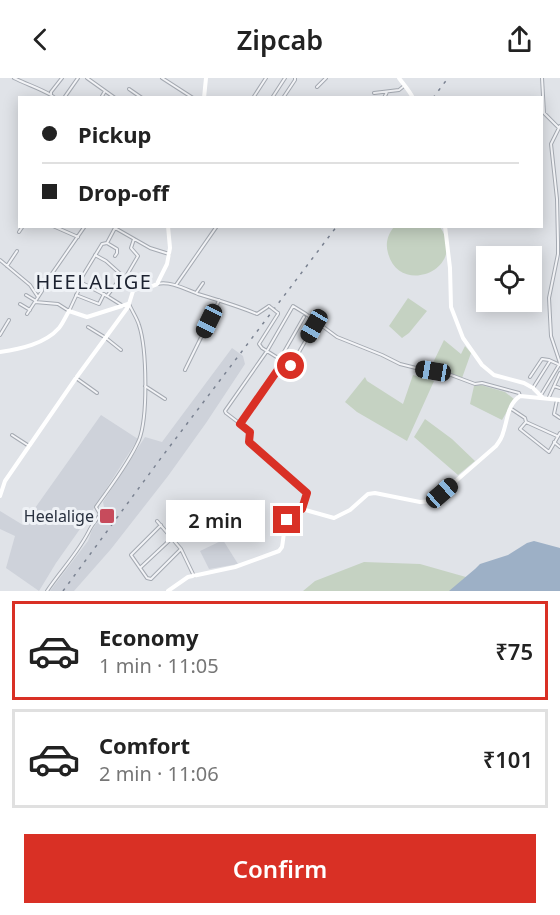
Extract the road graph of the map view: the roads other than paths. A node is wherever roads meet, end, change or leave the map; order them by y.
1 (14, 78) edge
2 (62, 78) edge
3 (78, 78) edge
4 (87, 78) edge
5 (162, 78) edge
6 (206, 78) edge
7 (266, 78) edge
8 (285, 78) edge
9 (295, 78) edge
10 (326, 78) edge
11 (399, 78) edge
12 (542, 78) edge
13 (404, 86) junction
14 (317, 87) dead end
15 (129, 89) dead end
16 (105, 91) junction
17 (387, 92) junction
18 (374, 93) dead end
19 (51, 95) joint
20 (65, 96) edge
21 (102, 96) edge
22 (112, 96) edge
23 (139, 96) edge
24 (190, 96) edge
25 (204, 96) edge
26 (254, 96) edge
27 (273, 96) edge
28 (284, 96) edge
29 (385, 96) edge
30 (412, 96) edge
31 (559, 127) edge
32 (22, 228) edge
33 (58, 228) edge
34 (68, 228) edge
35 (84, 228) edge
36 (168, 228) edge
37 (216, 228) edge
38 (445, 228) edge
39 (19, 232) dead end
40 (66, 232) junction
41 (78, 237) junction
42 (134, 239) junction
43 (107, 243) junction
44 (17, 251) dead end
45 (169, 254) junction
46 (95, 255) junction
47 (115, 256) dead end
48 (0, 261) edge
49 (7, 266) junction
50 (53, 273) junction
51 (59, 277) dead end
52 (125, 279) junction
53 (48, 280) junction
54 (82, 283) junction
55 (203, 283) dead end
56 (157, 284) junction
57 (176, 285) junction
58 (59, 288) dead end
59 (137, 289) junction
60 (196, 293) junction
61 (26, 295) dead end
62 (76, 295) junction
63 (106, 295) junction
64 (37, 300) junction
65 (219, 300) junction
66 (20, 304) dead end
67 (99, 304) junction
68 (129, 304) junction
69 (123, 306) junction
70 (69, 311) junction
71 (109, 311) junction
72 (304, 317) dead end
73 (9, 320) dead end
74 (314, 326) dead end
75 (88, 327) dead end
76 (0, 335) edge
77 (106, 338) junction
78 (121, 350) dead end
79 (0, 351) edge
80 (267, 351) junction
81 (282, 360) junction
82 (550, 361) junction
83 (560, 364) edge
84 (185, 370) dead end
85 (560, 373) edge
86 (530, 377) dead end
87 (76, 378) junction
88 (145, 386) junction
89 (554, 386) junction
90 (533, 388) junction
91 (560, 388) edge
92 (97, 393) dead end
93 (520, 396) junction
94 (544, 398) junction
95 (165, 399) dead end
96 (558, 400) edge
97 (510, 408) junction
98 (560, 418) edge
99 (526, 422) junction
100 (240, 424) junction
101 (559, 434) edge
102 (12, 435) dead end
103 (554, 442) junction
104 (29, 446) junction
105 (560, 447) edge
106 (0, 478) edge
107 (5, 481) junction
108 (0, 496) edge
109 (302, 509) junction
110 (157, 520) dead end
111 (161, 525) junction
112 (172, 538) junction
113 (181, 549) junction
114 (140, 568) junction
115 (195, 576) junction
116 (47, 591) edge
117 (168, 591) edge

1 - 19 street
2 - 19 street
3 - 20 street
4 - 16 street
5 - 24 street
6 - 25 street
7 - 26 street
8 - 27 street
9 - 28 street
10 - 14 street
11 - 13 street
12 - 31 street
13 - 17 street
13 - 30 street
15 - 23 street
16 - 21 street
16 - 22 street
17 - 18 street
17 - 29 street
31 - 83 street
32 - 39 street
33 - 40 street
34 - 40 street
35 - 41 street
36 - 45 street
37 - 57 street
38 - 90 street
40 - 41 street
41 - 50 street
42 - 43 street
42 - 45 street
42 - 52 street
43 - 46 street
43 - 47 street
44 - 49 street
45 - 56 street
46 - 52 street
46 - 54 street
48 - 49 street
49 - 64 street
50 - 51 street
50 - 53 street
52 - 59 street
52 - 63 street
53 - 58 street
53 - 64 street
54 - 62 street
54 - 63 street
55 - 60 street
56 - 57 street
56 - 59 street
57 - 60 street
59 - 68 street
60 - 65 street
61 - 64 street
62 - 67 street
62 - 70 street
63 - 67 street
63 - 69 street
64 - 66 street
64 - 70 street
65 - 80 street, bridge
65 - 84 street
67 - 71 street
68 - 69 street
68 - 77 street
68 - 88 street
69 - 71 street
70 - 71 street
70 - 79 street
72 - 81 street
73 - 76 street
74 - 81 street
75 - 77 street
77 - 78 street
77 - 87 street
80 - 81 street
80 - 93 street
80 - 100 street
81 - 100 street
82 - 83 street
82 - 86 street
82 - 90 street
83 - 94 street
85 - 89 street
87 - 92 street
87 - 104 street
88 - 95 street
88 - 116 street
89 - 91 street
89 - 94 street
90 - 94 street
93 - 94 street
93 - 97 street
94 - 96 street
96 - 98 street
97 - 99 street
97 - 109 street
99 - 101 street
99 - 103 street
100 - 109 street
101 - 103 street
102 - 104 street
103 - 105 street
104 - 107 street
106 - 107 street
107 - 108 street
109 - 115 street
110 - 111 street
111 - 112 street
111 - 114 street
112 - 113 street
112 - 114 street
113 - 114 street
113 - 115 street
115 - 117 street

